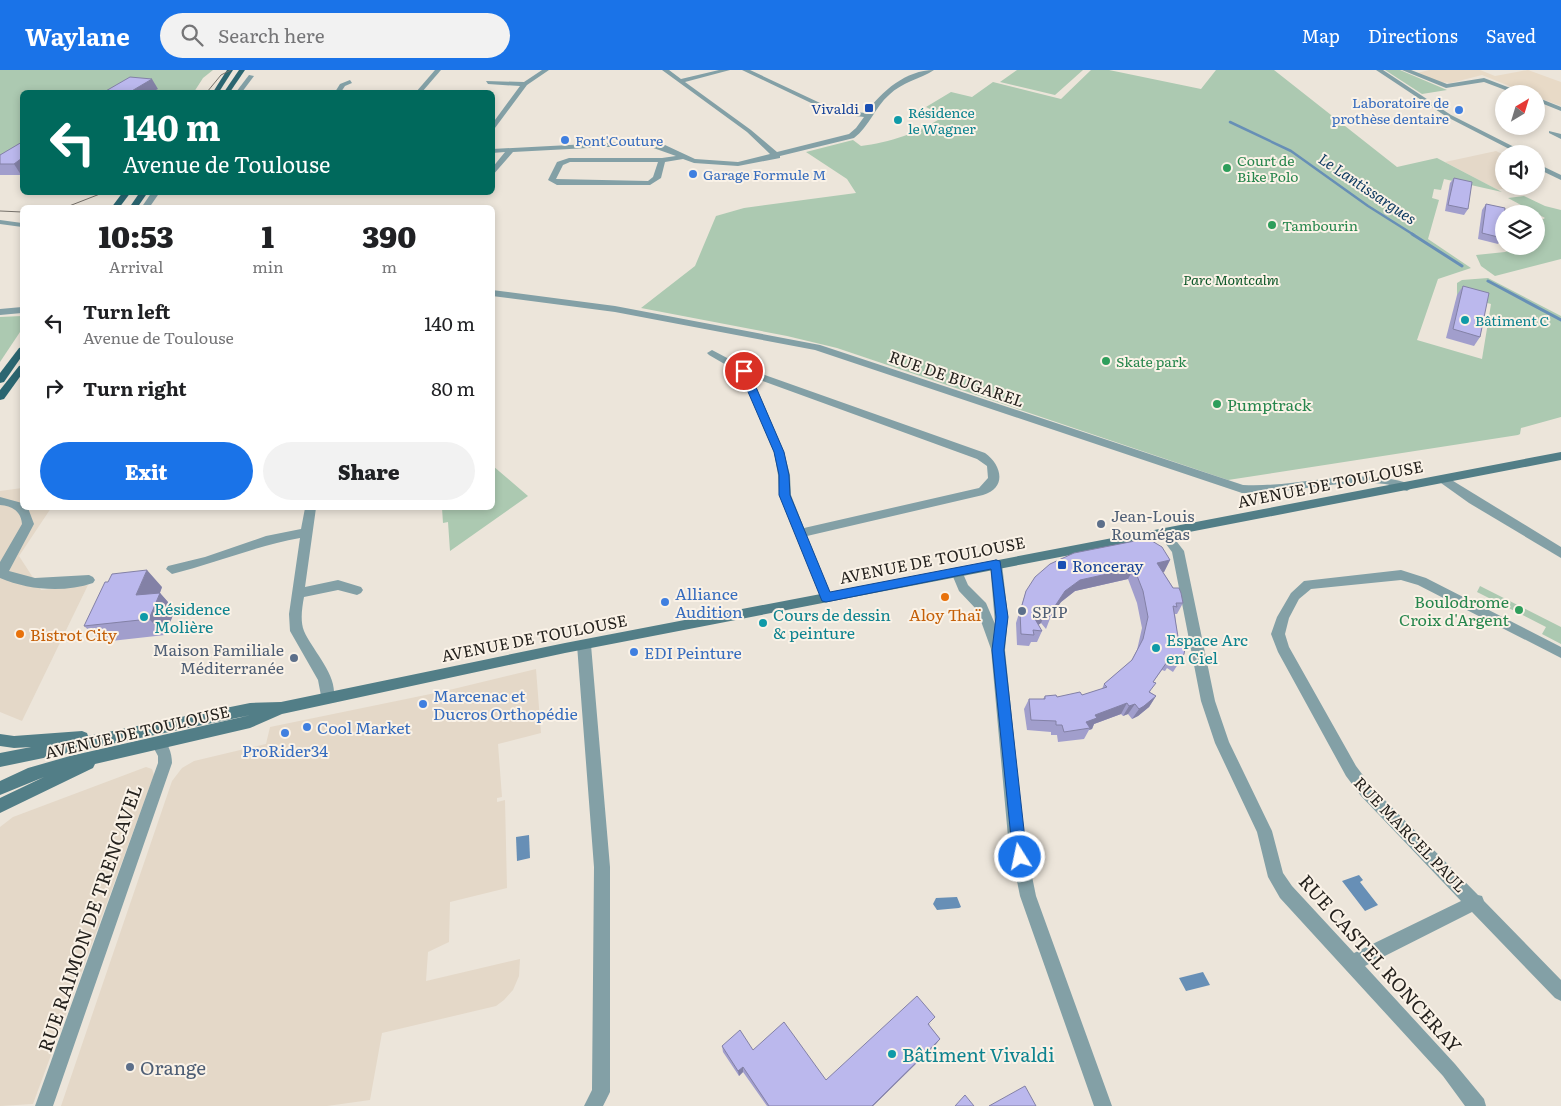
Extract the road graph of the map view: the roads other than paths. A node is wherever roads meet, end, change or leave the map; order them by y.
1 (230, 70) edge
2 (438, 70) edge
3 (546, 70) edge
4 (665, 70) edge
5 (727, 70) edge
6 (745, 70) edge
7 (931, 70) edge
8 (1370, 70) edge
9 (1379, 70) edge
10 (1405, 70) edge
11 (241, 72) edge
12 (248, 73) edge
13 (680, 81) junction
14 (350, 82) dead end
15 (488, 82) dead end
16 (525, 84) junction
17 (1392, 84) junction
18 (1400, 84) junction
19 (1498, 85) edge
20 (217, 90) edge
21 (228, 90) edge
22 (240, 90) edge
23 (339, 90) edge
24 (422, 90) edge
25 (1545, 103) edge
26 (1561, 109) edge
27 (868, 116) junction
28 (1449, 116) junction
29 (1441, 117) junction
30 (495, 120) edge
31 (1551, 132) dead end
32 (1561, 137) edge
33 (1495, 145) edge
34 (1507, 145) edge
35 (511, 150) junction
36 (495, 151) edge
37 (777, 156) junction
38 (683, 157) junction
39 (662, 160) junction
40 (1545, 163) edge
41 (495, 170) edge
42 (1545, 170) edge
43 (1561, 171) edge
44 (1561, 178) edge
45 (0, 222) edge
46 (20, 226) edge
47 (495, 293) edge
48 (20, 310) edge
49 (0, 312) edge
50 (20, 353) edge
51 (712, 353) dead end
52 (20, 371) edge
53 (744, 371) junction
54 (0, 380) edge
55 (0, 397) edge
56 (1561, 456) edge
57 (1445, 480) junction
58 (1407, 487) junction
59 (0, 500) edge
60 (20, 508) edge
61 (23, 510) edge
62 (310, 510) edge
63 (306, 532) junction
64 (1163, 532) junction
65 (802, 533) junction
66 (1561, 553) edge
67 (996, 564) junction
68 (172, 569) dead end
69 (957, 572) junction
70 (89, 580) dead end
71 (357, 590) dead end
72 (297, 593) junction
73 (826, 597) junction
74 (1000, 597) junction
75 (974, 599) junction
76 (584, 645) junction
77 (998, 650) junction
78 (1561, 653) edge
79 (327, 697) junction
80 (281, 708) junction
81 (122, 735) junction
82 (0, 740) edge
83 (158, 743) junction
84 (101, 756) junction
85 (0, 760) edge
86 (0, 788) edge
87 (0, 806) edge
88 (1476, 902) junction
89 (1352, 964) junction
90 (1561, 992) edge
91 (44, 1106) edge
92 (594, 1106) edge
93 (1103, 1106) edge
94 (1477, 1106) edge

1 - 20 main road
2 - 24 street
3 - 16 street
4 - 13 street
5 - 13 street
6 - 27 street
7 - 27 street
8 - 17 street
9 - 18 street
10 - 19 street
11 - 12 street
11 - 21 main road
12 - 22 street
13 - 37 street
14 - 23 street
15 - 16 street
16 - 30 street
17 - 18 street
17 - 29 street
18 - 28 street
25 - 26 street
27 - 37 street
28 - 29 street
28 - 34 street
29 - 33 street
31 - 32 street
35 - 36 street
35 - 38 street
35 - 41 street
37 - 38 street
38 - 39 street
39 - 39 street
40 - 43 street
42 - 44 street
45 - 46 street
47 - 58 street, RUE DE BUGAREL
48 - 49 street
50 - 54 main road
51 - 53 street
52 - 55 main road
53 - 65 street
53 - 65 street
56 - 57 main road, AVENUE DE TOULOUSE
57 - 58 main road, AVENUE DE TOULOUSE
57 - 66 street
58 - 64 main road, AVENUE DE TOULOUSE
59 - 60 street
61 - 70 street
62 - 63 street
63 - 68 street
63 - 72 street
64 - 67 main road, AVENUE DE TOULOUSE
64 - 89 street, RUE CASTEL RONCERAY
65 - 73 street
67 - 69 main road, AVENUE DE TOULOUSE
67 - 74 street
69 - 73 main road, AVENUE DE TOULOUSE
69 - 75 street
71 - 72 street
72 - 79 street
73 - 76 main road, AVENUE DE TOULOUSE
74 - 75 street
74 - 77 street
75 - 77 street
76 - 79 main road, AVENUE DE TOULOUSE
76 - 92 street
77 - 93 street
78 - 88 street, RUE MARCEL PAUL
79 - 80 main road, AVENUE DE TOULOUSE
80 - 81 main road, AVENUE DE TOULOUSE
80 - 83 main road, AVENUE DE TOULOUSE
81 - 82 main road
81 - 85 main road, AVENUE DE TOULOUSE
83 - 84 main road, AVENUE DE TOULOUSE
83 - 91 street, RUE RAIMON DE TRENCAVEL
84 - 86 main road, AVENUE DE TOULOUSE
84 - 87 main road
88 - 89 street, RUE MARCEL PAUL
88 - 90 street, RUE MARCEL PAUL
89 - 94 street, RUE CASTEL RONCERAY

